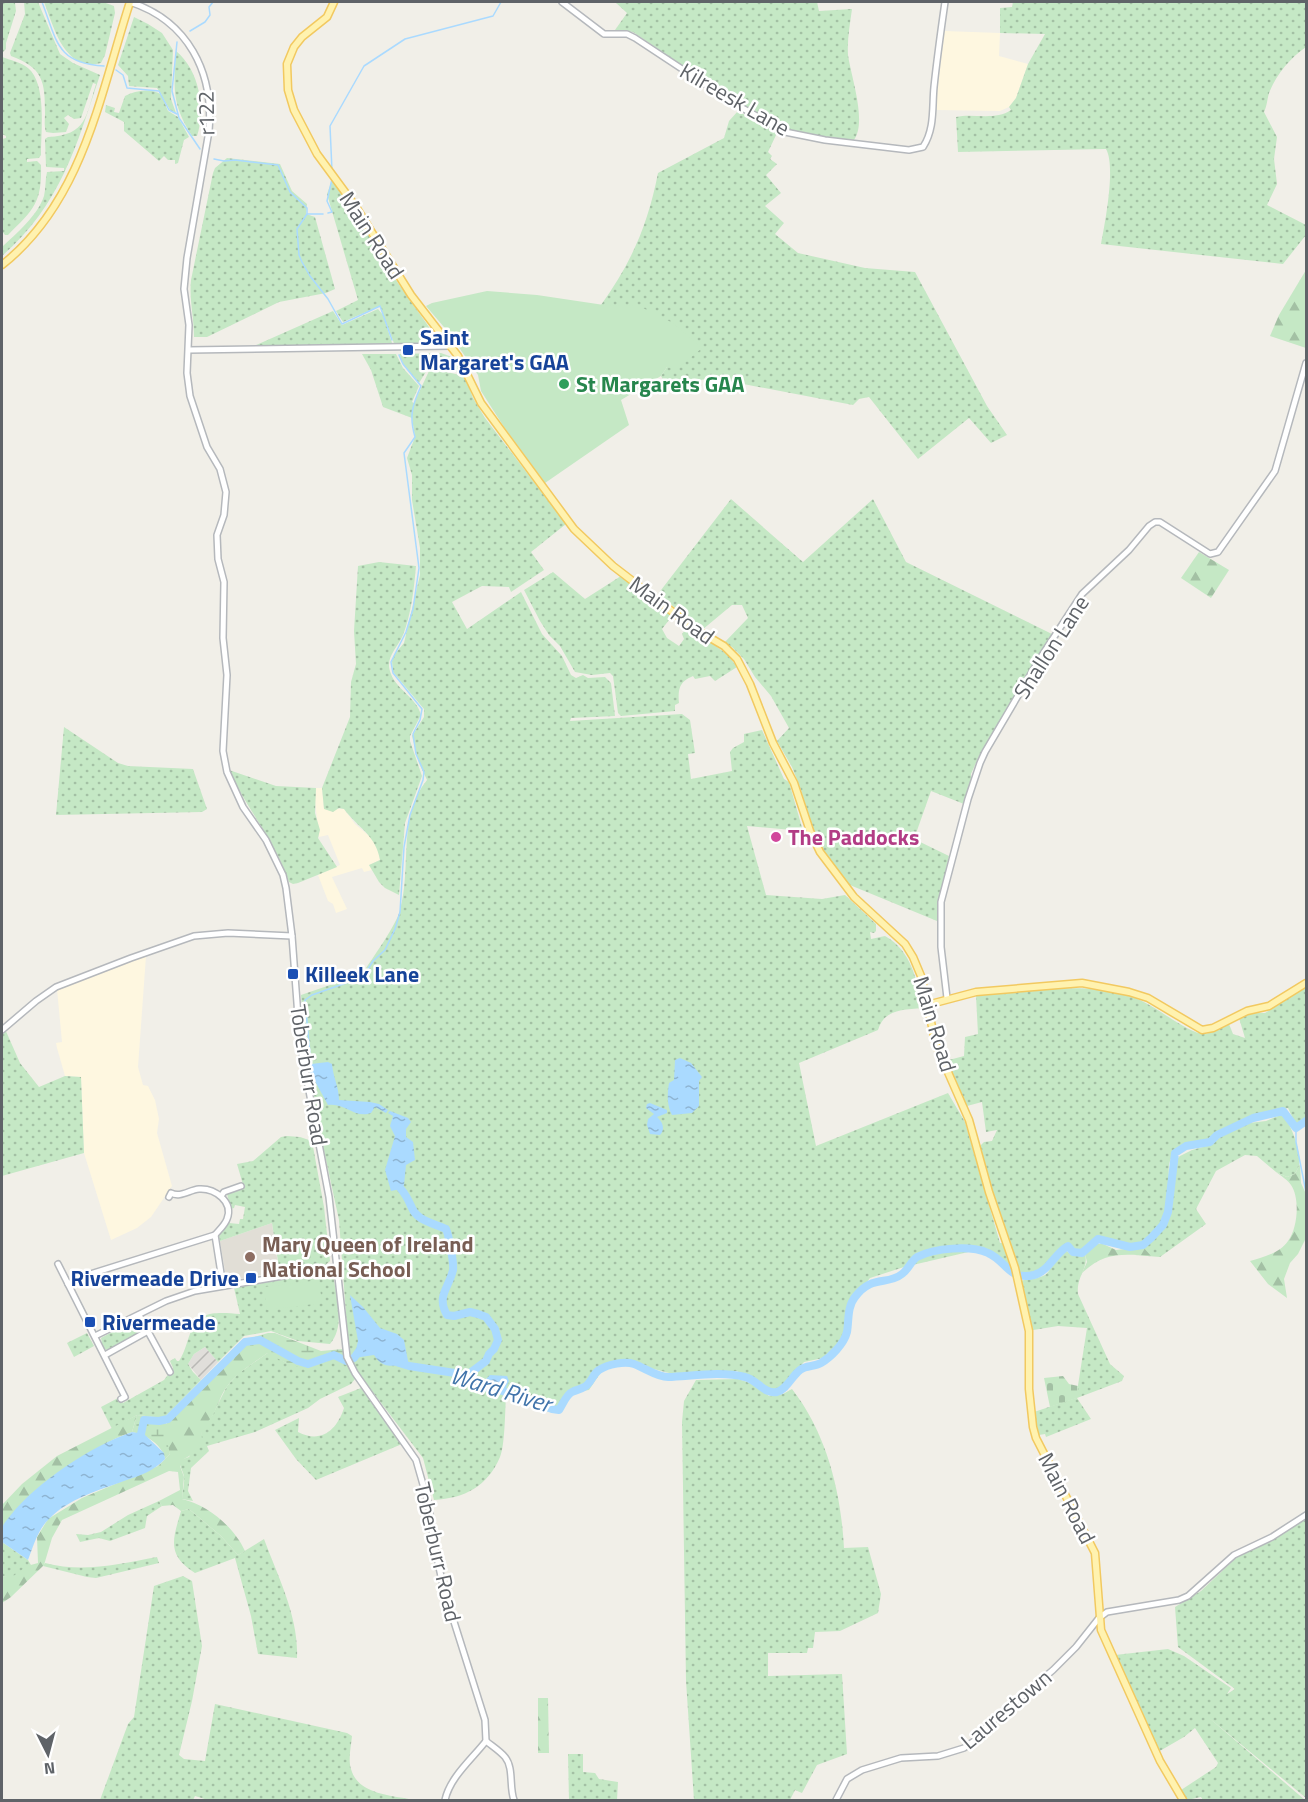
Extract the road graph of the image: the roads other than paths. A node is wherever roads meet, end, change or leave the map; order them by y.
1 (130, 2) edge
2 (334, 2) edge
3 (562, 2) edge
4 (945, 2) edge
5 (187, 258) joint
6 (2, 264) edge
7 (451, 346) junction
8 (189, 350) junction
9 (1306, 363) edge
10 (292, 936) junction
11 (1306, 983) edge
12 (947, 998) junction
13 (927, 1005) junction
14 (2, 1030) edge
15 (239, 1188) dead end
16 (221, 1196) junction
17 (169, 1197) dead end
18 (215, 1235) junction
19 (58, 1264) dead end
20 (336, 1267) junction
21 (68, 1284) junction
22 (223, 1286) junction
23 (139, 1315) junction
24 (148, 1331) junction
25 (95, 1336) junction
26 (105, 1355) junction
27 (170, 1372) dead end
28 (121, 1399) dead end
29 (1306, 1515) edge
30 (1099, 1618) junction
31 (486, 1741) junction
32 (445, 1800) edge
33 (514, 1800) edge
34 (836, 1800) edge
35 (1183, 1800) edge

1 - 5 street, r122
1 - 6 main road
2 - 7 main road, Main Road
3 - 4 street, Kilreesk Lane
5 - 8 street, Toberburr Road
7 - 8 street
7 - 13 main road, Main Road
8 - 10 street, Toberburr Road
9 - 12 street, Shallon Lane
10 - 14 street
10 - 20 street, Toberburr Road
11 - 12 main road
12 - 13 main road
13 - 30 main road, Main Road
15 - 16 street
16 - 17 street
16 - 18 street
18 - 21 street
18 - 22 street
19 - 21 street
20 - 22 street
20 - 31 street, Toberburr Road
21 - 25 street
22 - 23 street
23 - 24 street
23 - 25 street
24 - 26 street
24 - 27 street
25 - 26 street
26 - 28 street
29 - 30 street
30 - 34 street, Laurestown
30 - 35 main road, Main Road
31 - 32 street
31 - 33 street

